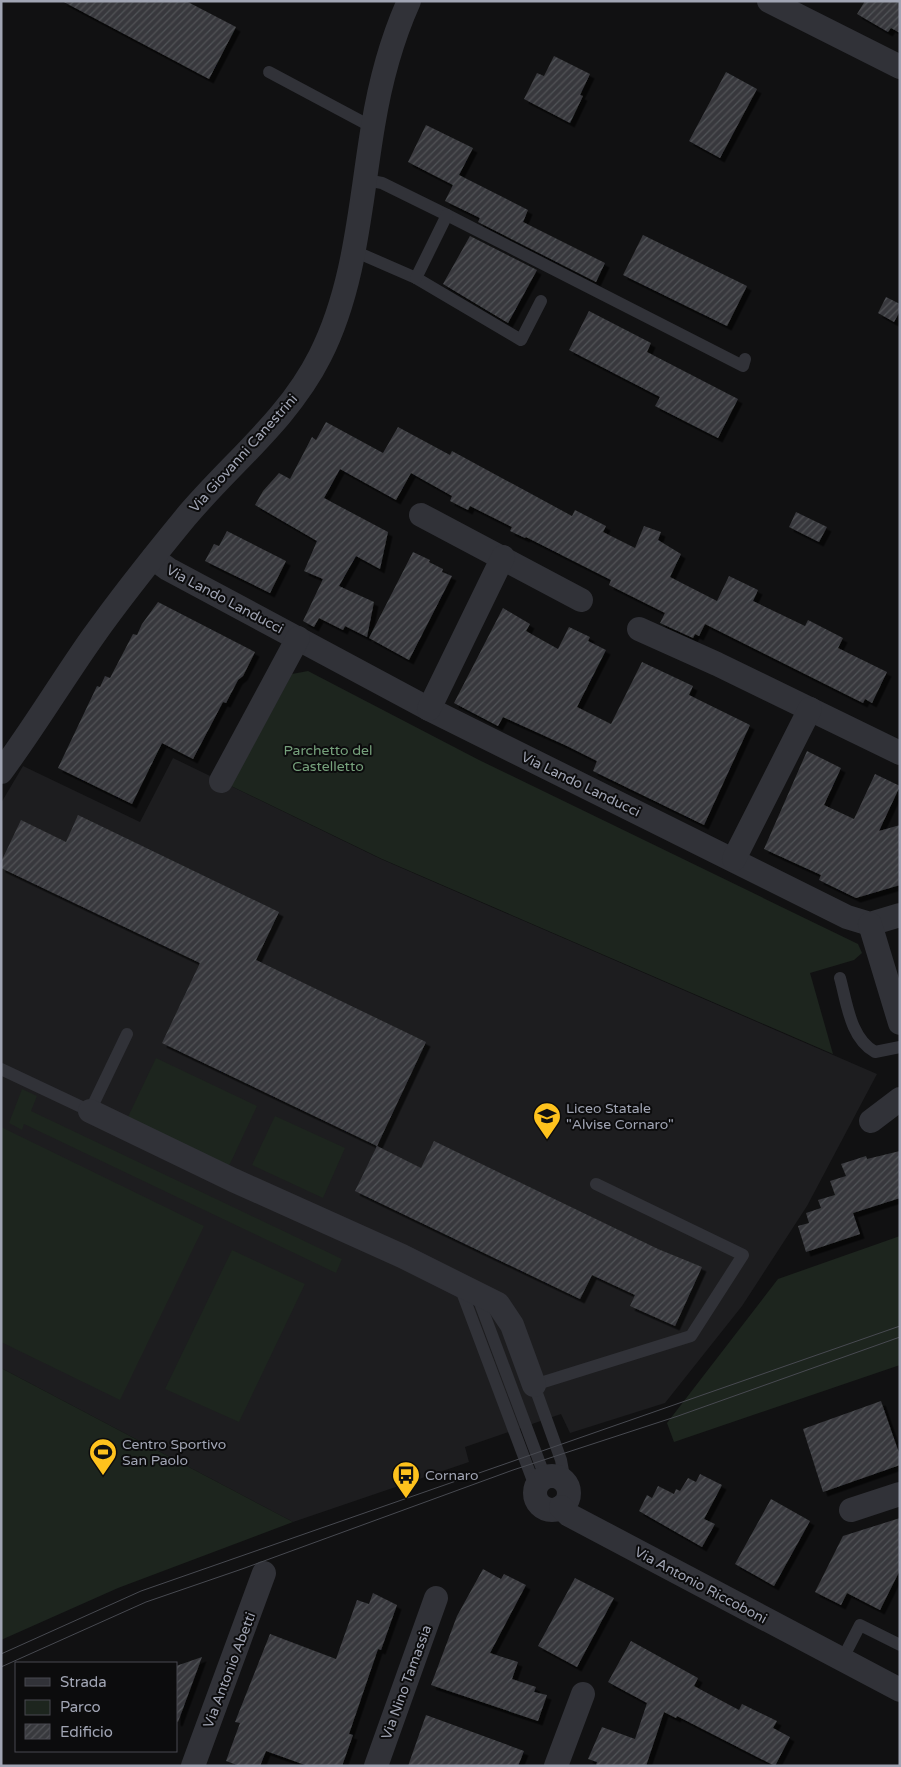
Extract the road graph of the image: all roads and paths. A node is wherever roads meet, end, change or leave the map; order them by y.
1 (409, 1) edge
2 (769, 1) edge
3 (900, 67) edge
4 (269, 72) dead end
5 (372, 127) junction
6 (366, 180) junction
7 (447, 215) junction
8 (354, 251) junction
9 (416, 278) junction
10 (542, 301) dead end
11 (745, 359) dead end
12 (421, 515) dead end
13 (503, 557) junction
14 (153, 558) junction
15 (581, 600) dead end
16 (639, 628) dead end
17 (298, 638) junction
18 (429, 709) junction
19 (810, 709) junction
20 (900, 753) edge
21 (1, 772) edge
22 (221, 781) dead end
23 (734, 859) junction
24 (900, 914) edge
25 (870, 924) junction
26 (840, 978) dead end
27 (900, 1023) edge
28 (128, 1034) dead end
29 (900, 1047) edge
30 (1, 1069) edge
31 (900, 1100) edge
32 (90, 1111) junction
33 (871, 1121) dead end
34 (596, 1184) dead end
35 (467, 1288) junction
36 (534, 1385) junction
37 (544, 1482) junction
38 (900, 1494) edge
39 (851, 1510) dead end
40 (262, 1580) dead end
41 (436, 1598) dead end
42 (900, 1645) edge
43 (842, 1660) junction
44 (900, 1690) edge
45 (583, 1694) dead end
46 (193, 1766) edge
47 (376, 1766) edge
48 (556, 1766) edge

1 - 5 street, Via Giovanni Canestrini
2 - 3 street
4 - 5 lane
5 - 6 street, Via Giovanni Canestrini
6 - 7 lane
6 - 8 street, Via Giovanni Canestrini
7 - 9 lane
7 - 11 lane
8 - 9 lane
8 - 14 street, Via Giovanni Canestrini
9 - 10 lane
12 - 13 street
13 - 15 street
13 - 18 street
14 - 17 street, Via Lando Landucci
14 - 21 street, Via Giovanni Canestrini
16 - 19 street
17 - 18 street, Via Lando Landucci
17 - 22 street, Via Lando Landucci
18 - 23 street, Via Lando Landucci
19 - 20 street
19 - 23 street
23 - 25 street, Via Lando Landucci
24 - 25 street
25 - 27 street
26 - 29 lane
28 - 32 lane
30 - 32 lane
31 - 33 street
32 - 35 street
34 - 36 lane
35 - 36 street
35 - 37 lane
35 - 37 lane
36 - 37 lane
37 - 43 street, Via Antonio Riccoboni
38 - 39 street
40 - 46 street, Via Antonio Abetti
41 - 47 street, Via Nino Tamassia
42 - 43 lane
43 - 44 street, Via Antonio Riccoboni
45 - 48 street

